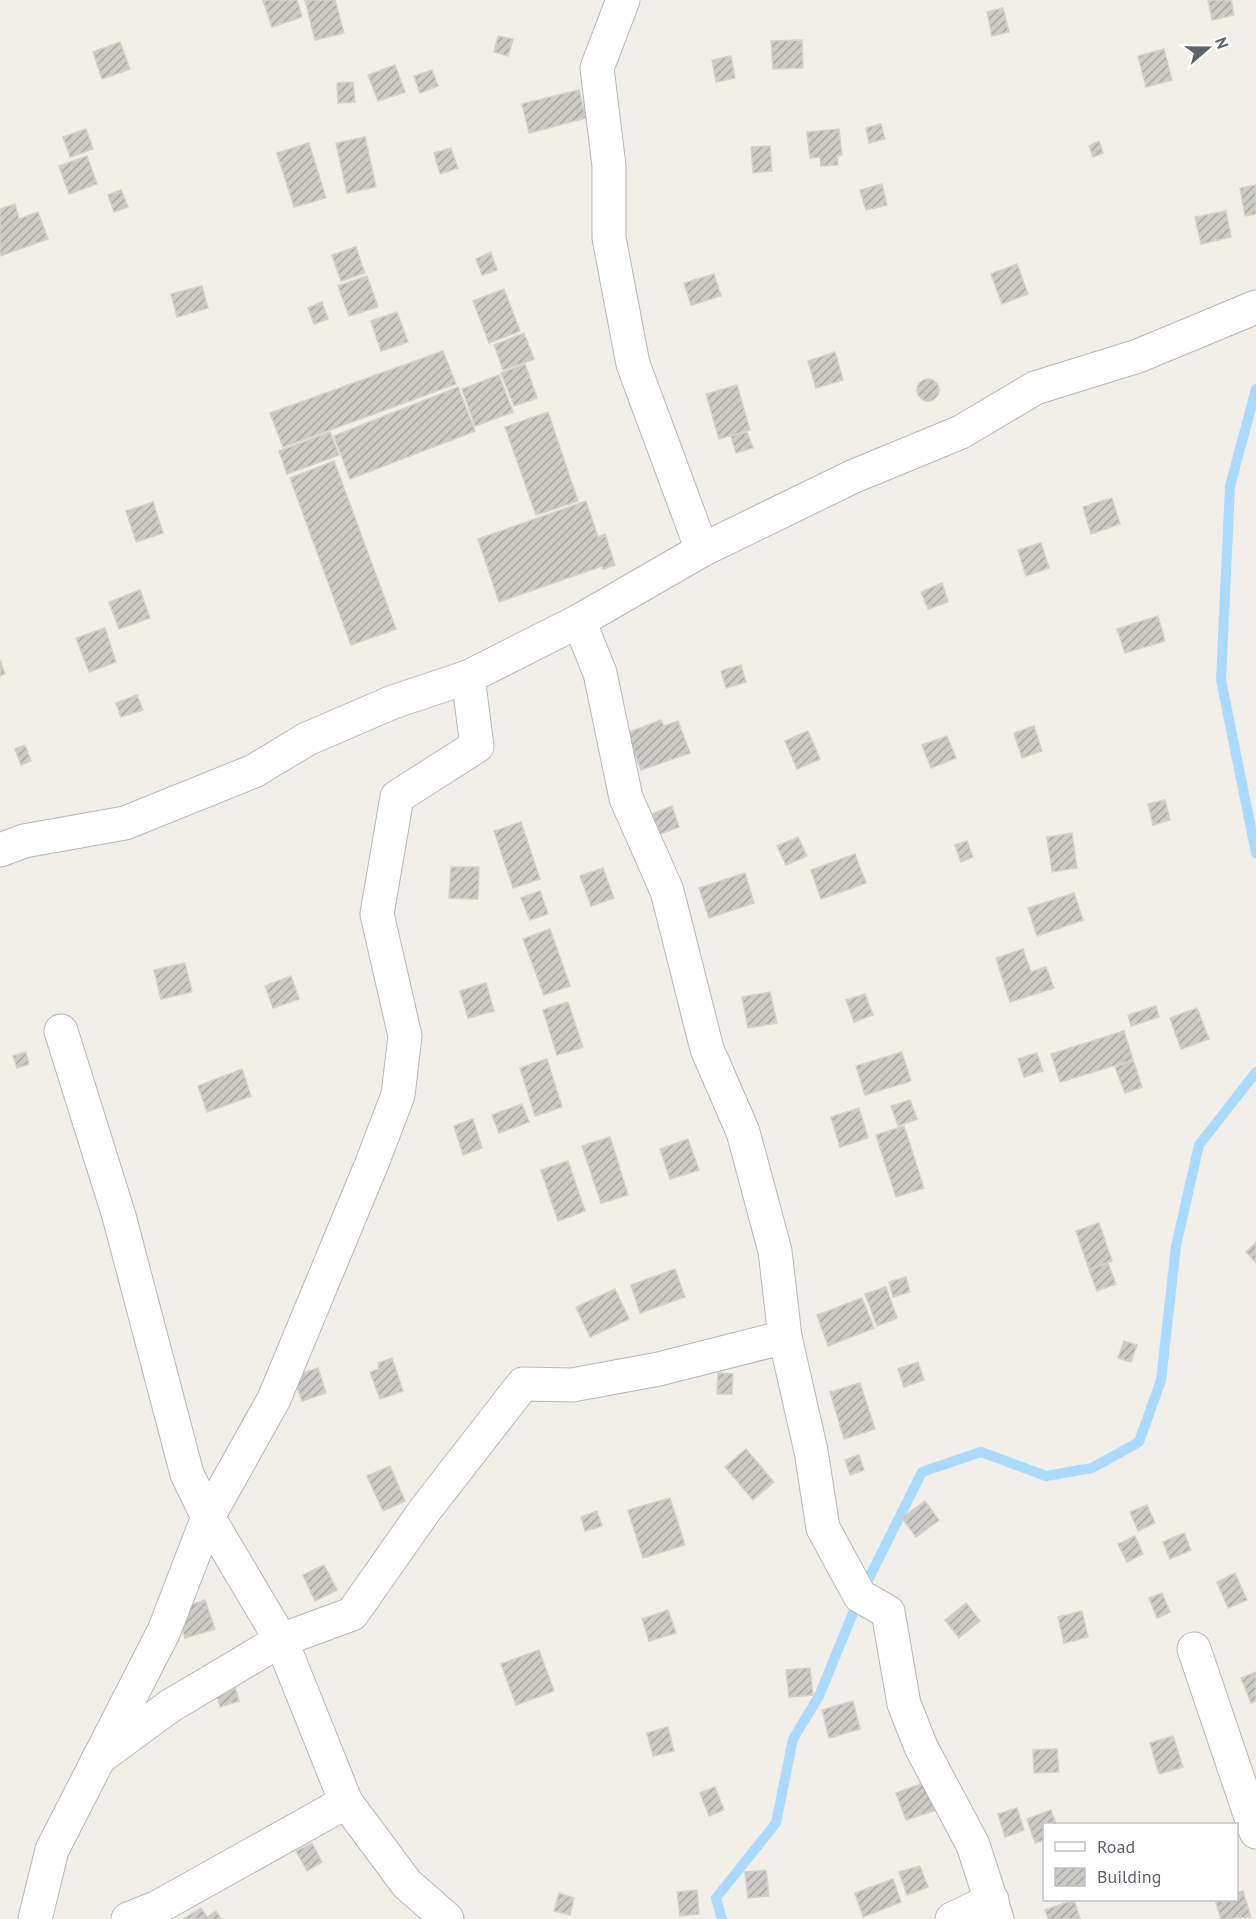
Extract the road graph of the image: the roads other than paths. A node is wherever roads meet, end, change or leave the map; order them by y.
1 (623, 0) edge
2 (1256, 306) edge
3 (702, 550) junction
4 (579, 621) junction
5 (468, 677) junction
6 (0, 850) edge
7 (62, 1031) dead end
8 (785, 1337) junction
9 (208, 1517) junction
10 (281, 1640) junction
11 (1194, 1649) dead end
12 (98, 1759) junction
13 (346, 1803) junction
14 (1256, 1832) edge
15 (994, 1909) edge
16 (35, 1919) edge
17 (128, 1919) edge
18 (447, 1919) edge
19 (952, 1919) edge

1 - 3 street
2 - 3 street
3 - 4 street
4 - 5 street
4 - 8 street
5 - 6 street
5 - 9 street
7 - 9 street
8 - 10 street
8 - 15 street
9 - 10 street
9 - 12 street
10 - 12 street
10 - 13 street
11 - 14 street
12 - 16 street
13 - 17 street
13 - 18 street
15 - 19 street

